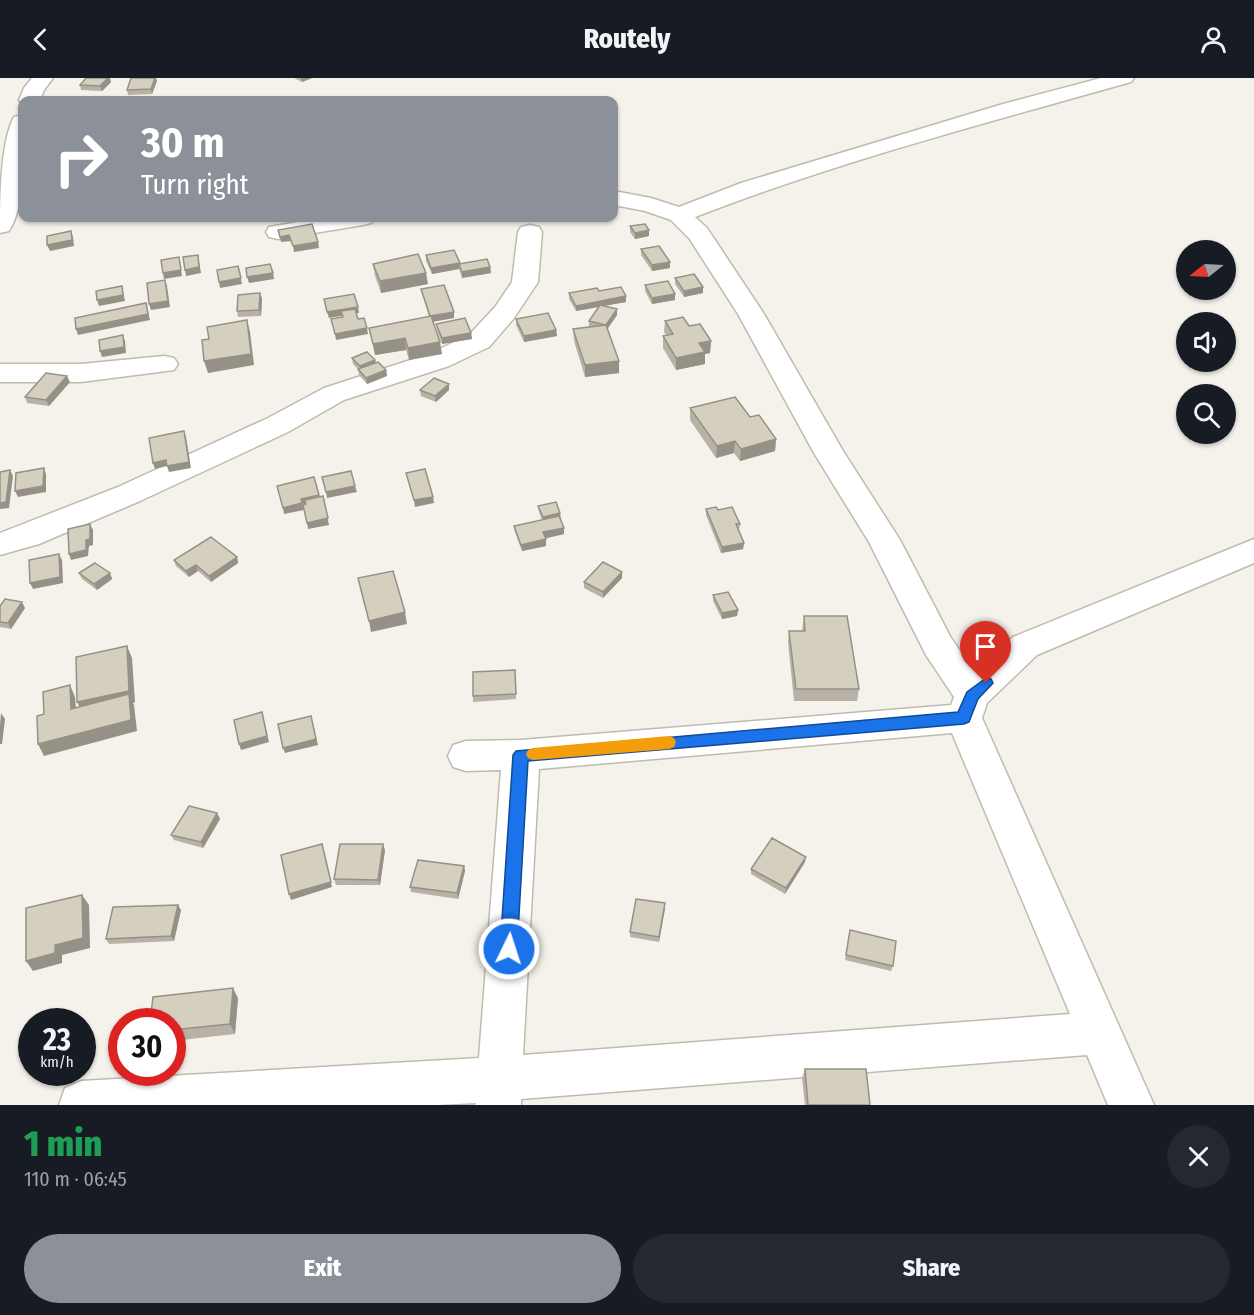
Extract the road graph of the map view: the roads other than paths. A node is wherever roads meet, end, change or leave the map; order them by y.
1 (42, 78) edge
2 (1124, 78) edge
3 (31, 96) edge
4 (18, 135) edge
5 (618, 199) edge
6 (679, 216) junction
7 (9, 217) edge
8 (339, 222) edge
9 (278, 232) edge
10 (530, 232) dead end
11 (164, 364) dead end
12 (0, 373) edge
13 (0, 544) edge
14 (1254, 550) edge
15 (968, 707) junction
16 (521, 755) junction
17 (466, 756) dead end
18 (1100, 1033) junction
19 (499, 1092) edge
20 (81, 1104) edge
21 (1131, 1105) edge

1 - 3 street
2 - 6 street
4 - 7 street
5 - 6 street
6 - 15 street
8 - 9 street
10 - 13 street
11 - 12 street
14 - 15 street
15 - 16 street
15 - 18 street
16 - 17 street
16 - 19 street
18 - 19 street
18 - 21 street
19 - 20 street

